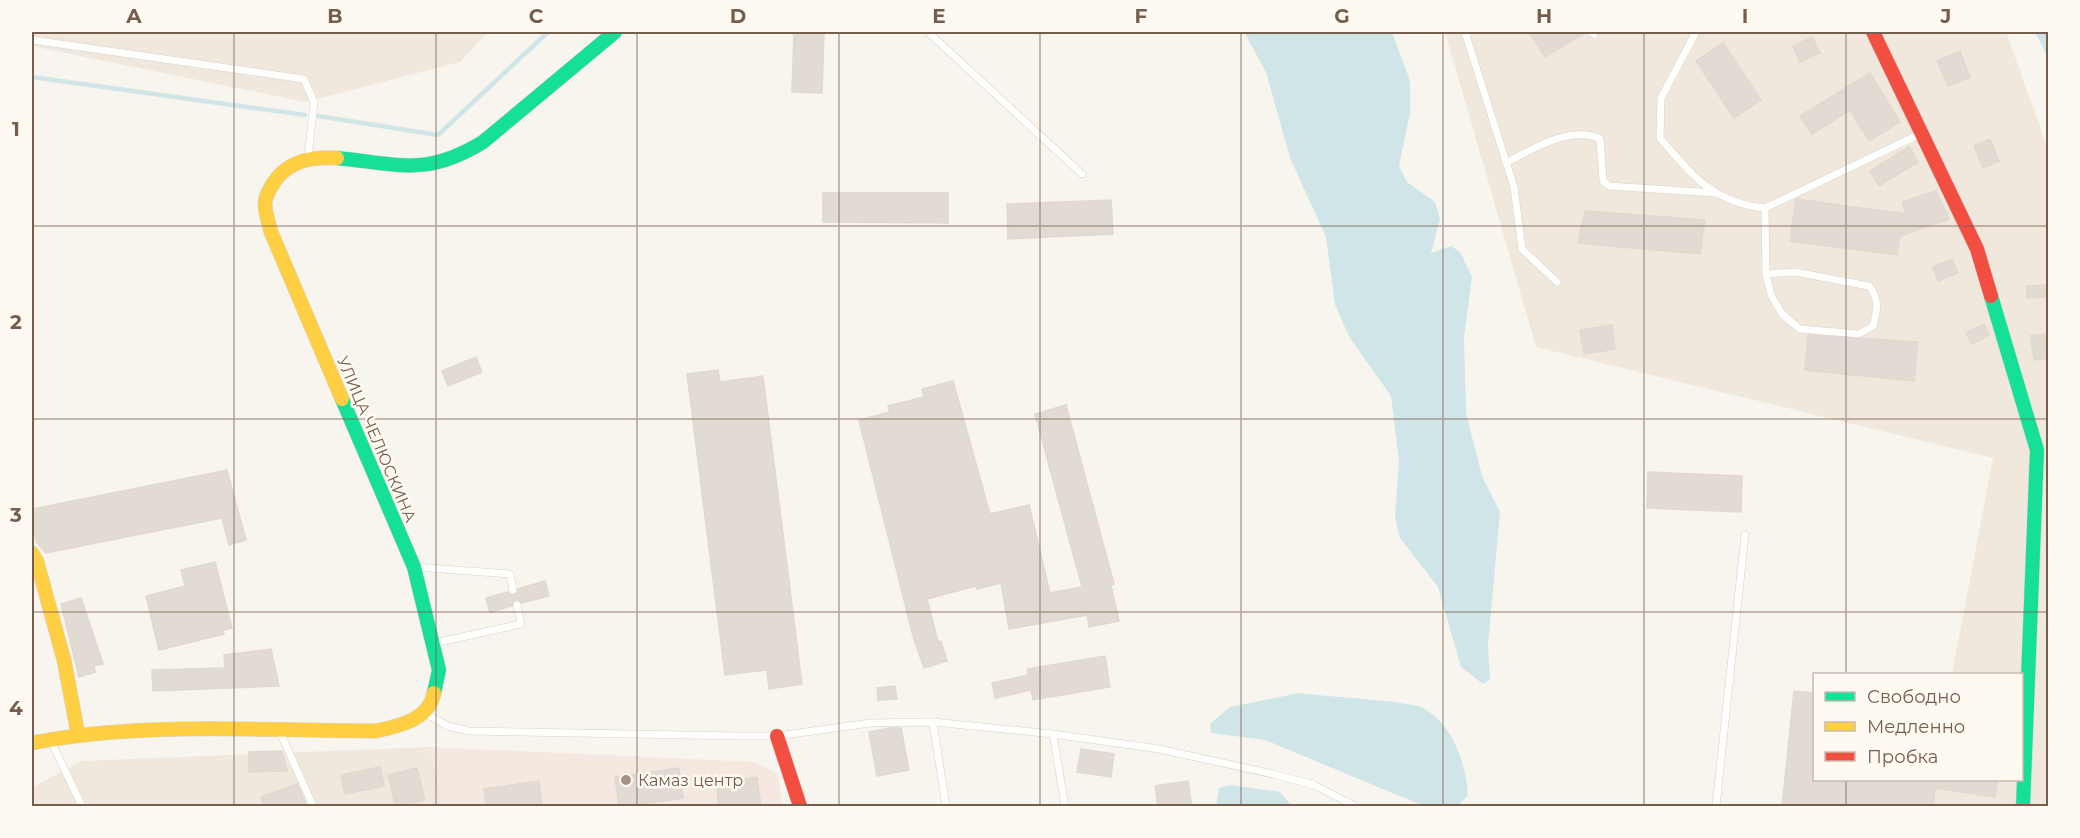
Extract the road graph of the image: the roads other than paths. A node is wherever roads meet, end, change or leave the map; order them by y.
1 (615, 32) edge
2 (928, 32) edge
3 (1465, 32) edge
4 (1696, 32) edge
5 (1873, 32) edge
6 (32, 40) edge
7 (1922, 133) junction
8 (307, 159) junction
9 (1506, 163) junction
10 (1082, 174) dead end
11 (1715, 193) junction
12 (1765, 208) junction
13 (1766, 274) junction
14 (1557, 282) dead end
15 (1745, 535) dead end
16 (32, 553) edge
17 (414, 567) junction
18 (513, 590) dead end
19 (517, 605) dead end
20 (433, 643) junction
21 (423, 712) junction
22 (933, 722) junction
23 (278, 730) junction
24 (78, 734) junction
25 (1053, 734) junction
26 (777, 736) junction
27 (49, 738) junction
28 (32, 743) edge
29 (82, 807) edge
30 (313, 807) edge
31 (800, 807) edge
32 (946, 807) edge
33 (1065, 807) edge
34 (1355, 807) edge
35 (1716, 807) edge
36 (2023, 807) edge

1 - 8 street, УЛИЦА ЧЕЛЮСКИНА
2 - 10 lane
3 - 9 lane
4 - 11 lane
5 - 7 street
6 - 8 lane
7 - 12 lane
7 - 36 street
8 - 17 street, УЛИЦА ЧЕЛЮСКИНА
9 - 11 lane
9 - 14 lane
11 - 12 lane
12 - 13 lane
13 - 13 lane
15 - 35 lane
16 - 24 street
17 - 18 lane
17 - 20 street, УЛИЦА ЧЕЛЮСКИНА
19 - 20 lane
20 - 21 street, УЛИЦА ЧЕЛЮСКИНА
21 - 23 street
21 - 26 lane
22 - 25 lane
22 - 26 lane
22 - 32 lane
23 - 24 street
23 - 30 lane
24 - 27 street
25 - 33 lane
25 - 34 lane
26 - 31 street
27 - 28 street
27 - 29 lane

